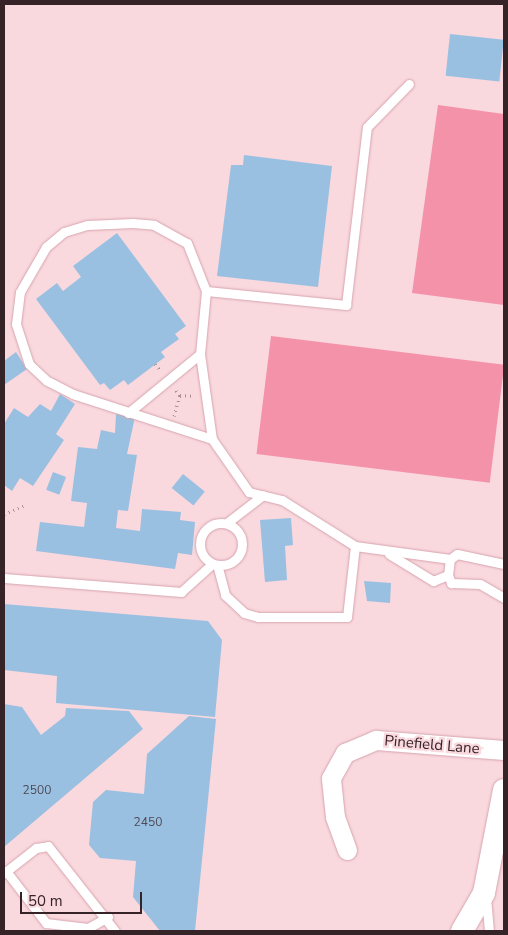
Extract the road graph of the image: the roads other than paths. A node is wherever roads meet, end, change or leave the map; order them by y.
1 (409, 84) dead end
2 (206, 292) junction
3 (200, 354) junction
4 (128, 413) junction
5 (212, 440) junction
6 (263, 495) junction
7 (228, 522) junction
8 (355, 546) junction
9 (388, 554) junction
10 (450, 559) junction
11 (504, 564) edge
12 (214, 567) junction
13 (448, 575) junction
14 (4, 578) edge
15 (504, 598) edge
16 (504, 750) edge
17 (504, 790) edge
18 (347, 850) dead end
19 (5, 872) edge
20 (484, 893) junction
21 (108, 918) junction
22 (115, 931) edge
23 (462, 931) edge
24 (489, 931) edge

1 - 2 lane
2 - 3 lane
2 - 4 lane
3 - 4 lane
3 - 5 lane
4 - 5 lane
5 - 6 lane
6 - 7 lane
6 - 8 lane
7 - 12 lane
7 - 12 lane
8 - 9 lane
8 - 12 lane
9 - 10 lane
9 - 13 lane
10 - 11 lane
10 - 13 lane
12 - 14 lane
13 - 15 lane
16 - 18 street, Pinefield Lane
17 - 20 street
19 - 21 lane
19 - 21 lane
20 - 23 street
20 - 24 lane
21 - 22 lane

